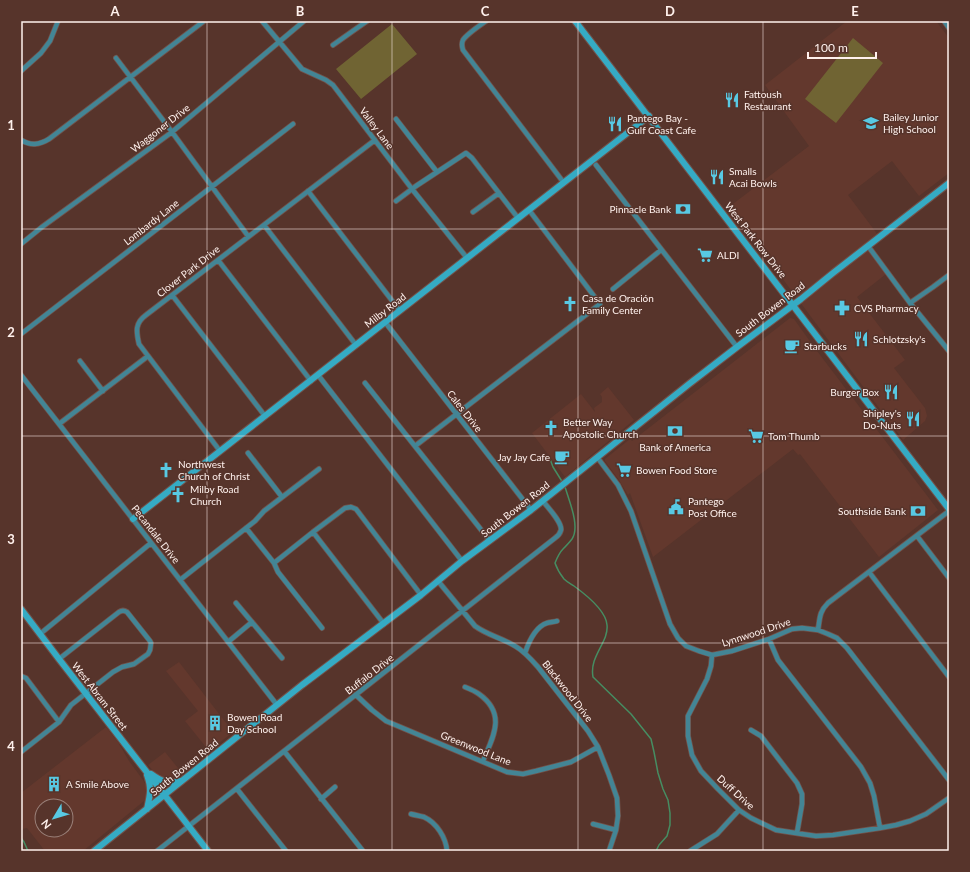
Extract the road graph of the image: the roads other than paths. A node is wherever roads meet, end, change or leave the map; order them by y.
1 (58, 21) edge
2 (262, 21) edge
3 (304, 21) edge
4 (367, 21) edge
5 (486, 21) edge
6 (575, 21) edge
7 (944, 21) edge
8 (200, 22) edge
9 (949, 28) edge
10 (279, 42) junction
11 (333, 45) dead end
12 (116, 58) dead end
13 (21, 71) edge
14 (130, 77) junction
15 (649, 116) junction
16 (396, 119) dead end
17 (293, 124) dead end
18 (172, 132) junction
19 (21, 140) edge
20 (374, 140) junction
21 (596, 165) dead end
22 (436, 172) junction
23 (564, 183) junction
24 (949, 183) edge
25 (212, 187) junction
26 (412, 189) junction
27 (308, 191) junction
28 (499, 193) junction
29 (396, 201) dead end
30 (529, 210) junction
31 (473, 212) dead end
32 (518, 218) junction
33 (264, 225) junction
34 (248, 236) junction
35 (21, 244) edge
36 (868, 246) junction
37 (662, 250) junction
38 (467, 258) junction
39 (218, 260) junction
40 (949, 275) edge
41 (612, 289) dead end
42 (172, 294) junction
43 (910, 303) junction
44 (793, 305) junction
45 (400, 311) junction
46 (385, 322) junction
47 (21, 334) edge
48 (356, 345) junction
49 (737, 347) junction
50 (949, 351) edge
51 (148, 356) junction
52 (80, 361) dead end
53 (21, 375) edge
54 (318, 375) junction
55 (311, 380) junction
56 (365, 383) dead end
57 (103, 391) junction
58 (457, 414) junction
59 (266, 416) junction
60 (59, 424) junction
61 (415, 446) junction
62 (220, 451) junction
63 (248, 452) dead end
64 (597, 457) junction
65 (318, 469) dead end
66 (282, 497) junction
67 (543, 501) junction
68 (531, 510) junction
69 (949, 510) edge
70 (133, 519) junction
71 (246, 528) junction
72 (313, 532) junction
73 (917, 536) junction
74 (490, 541) junction
75 (151, 543) junction
76 (462, 561) junction
77 (274, 564) junction
78 (869, 572) junction
79 (949, 578) edge
80 (180, 580) junction
81 (438, 581) junction
82 (421, 595) junction
83 (236, 603) dead end
84 (21, 609) edge
85 (462, 611) junction
86 (557, 621) dead end
87 (252, 622) junction
88 (384, 624) junction
89 (322, 628) dead end
90 (818, 630) junction
91 (40, 634) junction
92 (769, 639) junction
93 (228, 642) junction
94 (525, 653) junction
95 (712, 655) junction
96 (282, 658) dead end
97 (59, 660) junction
98 (21, 676) edge
99 (949, 677) edge
100 (466, 687) dead end
101 (85, 694) junction
102 (356, 695) junction
103 (277, 705) junction
104 (59, 722) junction
105 (751, 730) dead end
106 (598, 747) junction
107 (284, 751) junction
108 (21, 752) edge
109 (483, 761) junction
110 (146, 771) junction
111 (183, 780) junction
112 (949, 780) edge
113 (335, 787) dead end
114 (237, 788) junction
115 (164, 795) junction
116 (949, 798) edge
117 (321, 799) junction
118 (147, 809) junction
119 (740, 810) junction
120 (411, 814) dead end
121 (593, 824) dead end
122 (189, 826) junction
123 (880, 828) junction
124 (616, 830) junction
125 (797, 833) junction
126 (94, 851) edge
127 (157, 851) edge
128 (208, 851) edge
129 (286, 851) edge
130 (363, 851) edge
131 (447, 851) edge
132 (609, 851) edge
133 (690, 851) edge

1 - 13 street
2 - 10 street, Valley Lane
3 - 10 street, Waggoner Drive
4 - 11 street
5 - 23 street
6 - 15 main road, West Park Row Drive
7 - 9 street
8 - 14 street
10 - 18 street, Waggoner Drive
10 - 20 street, Valley Lane
12 - 14 street
14 - 18 street
14 - 19 street
15 - 23 main road, Milby Road
15 - 44 main road, West Park Row Drive
16 - 22 street
17 - 25 street, Lombardy Lane
18 - 25 street
18 - 35 street, Waggoner Drive
20 - 26 street, Valley Lane
20 - 27 street, Clover Park Drive
21 - 37 street
22 - 26 street
22 - 28 street
23 - 30 main road, Milby Road
24 - 36 main road, South Bowen Road
25 - 34 street
25 - 47 street, Lombardy Lane
26 - 29 street
26 - 38 street, Valley Lane
27 - 33 street, Clover Park Drive
27 - 45 street
28 - 31 street
28 - 32 street
30 - 32 main road, Milby Road
30 - 58 street
32 - 38 main road, Milby Road
33 - 34 street, Clover Park Drive
33 - 48 street
34 - 39 street, Clover Park Drive
36 - 43 street
36 - 44 main road, South Bowen Road
37 - 41 street
37 - 49 street
38 - 45 main road, Milby Road
39 - 42 street, Clover Park Drive
39 - 55 street
40 - 43 street
42 - 51 street, Clover Park Drive
42 - 59 street
43 - 50 street
44 - 49 main road, South Bowen Road
44 - 69 main road, West Park Row Drive
45 - 46 main road, Milby Road
46 - 48 main road, Milby Road
46 - 58 street, Cales Drive
48 - 54 main road, Milby Road
49 - 64 main road, South Bowen Road
51 - 57 street
51 - 62 street, Clover Park Drive
52 - 57 street
53 - 60 street, Pecandale Drive
54 - 55 main road, Milby Road
54 - 76 street
55 - 59 main road, Milby Road
56 - 61 street
57 - 60 street
58 - 61 street
58 - 68 street, Cales Drive
59 - 62 main road, Milby Road
60 - 70 street, Pecandale Drive
61 - 74 street
62 - 70 main road, Milby Road
63 - 66 street
64 - 67 main road, South Bowen Road
64 - 95 street, Lynnwood Drive
65 - 66 street
66 - 71 street
67 - 68 main road, South Bowen Road
67 - 85 street, Buffalo Drive
68 - 74 main road, South Bowen Road
69 - 73 street
70 - 75 street, Pecandale Drive
71 - 77 street
71 - 80 street
72 - 77 street
72 - 82 street
72 - 88 street
73 - 78 street
73 - 79 street
74 - 76 main road, South Bowen Road
75 - 80 street, Pecandale Drive
75 - 91 street
76 - 81 main road, South Bowen Road
77 - 89 street
78 - 90 street
78 - 99 street
80 - 93 street, Pecandale Drive
81 - 82 main road, South Bowen Road
81 - 85 street, Blackwood Drive
82 - 88 main road, South Bowen Road
83 - 87 street
84 - 91 main road, West Abram Street
85 - 94 street, Blackwood Drive
85 - 102 street, Buffalo Drive
86 - 94 street
87 - 93 street
87 - 96 street
88 - 103 main road, South Bowen Road
90 - 92 street, Lynnwood Drive
90 - 112 street, Lynnwood Drive
91 - 97 main road, West Abram Street
92 - 95 street, Lynnwood Drive
92 - 123 street
93 - 103 street, Pecandale Drive
94 - 106 street, Blackwood Drive
95 - 119 street, Duff Drive
97 - 101 main road, West Abram Street
97 - 101 street
98 - 104 street
100 - 109 street
101 - 104 street
101 - 110 main road, West Abram Street
102 - 107 street, Buffalo Drive
102 - 109 street, Greenwood Lane
103 - 111 main road, South Bowen Road
104 - 108 street
105 - 125 street
106 - 109 street, Greenwood Lane
106 - 124 street, Blackwood Drive
107 - 114 street, Buffalo Drive
107 - 117 street
110 - 111 main road
110 - 115 main road, West Abram Street
110 - 118 main road
111 - 115 main road, South Bowen Road
113 - 117 street
114 - 122 street, Buffalo Drive
114 - 129 street
115 - 118 main road, South Bowen Road
115 - 122 main road, West Abram Street
116 - 123 street, Duff Drive
117 - 130 street
118 - 126 main road, South Bowen Road
119 - 125 street, Duff Drive
119 - 133 street
120 - 131 street
121 - 124 street
122 - 127 street, Buffalo Drive
122 - 128 main road, West Abram Street
123 - 125 street, Duff Drive
124 - 132 street, Blackwood Drive

